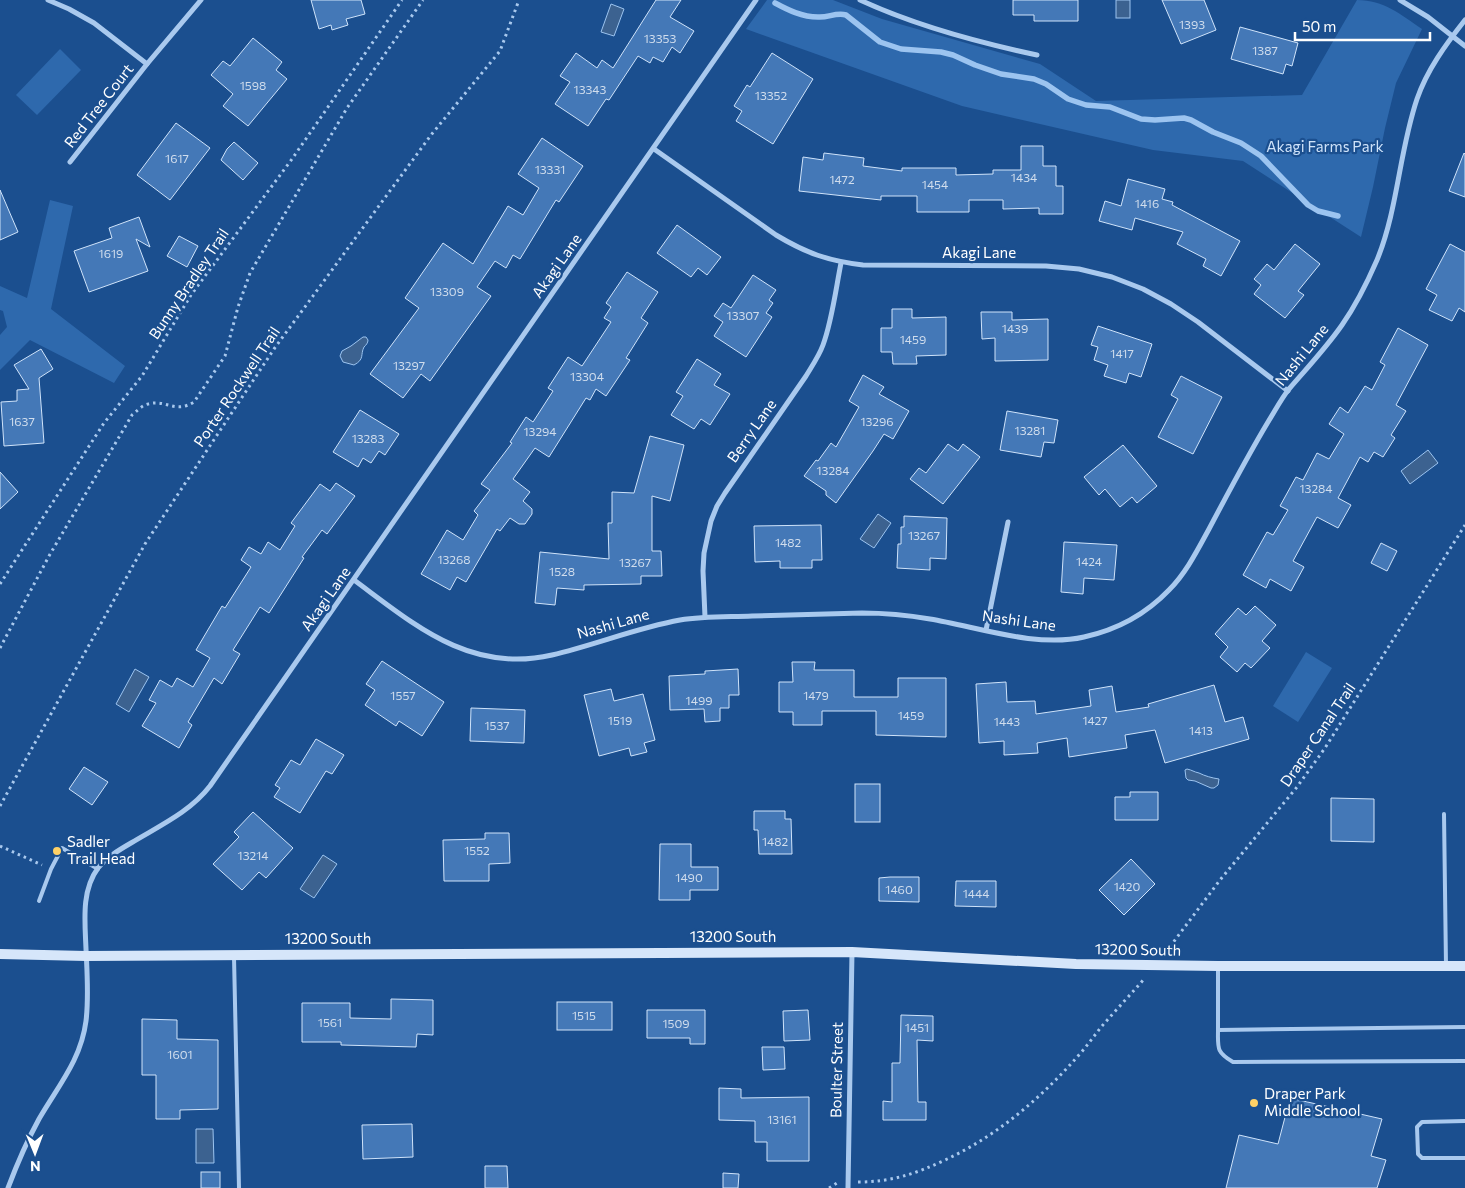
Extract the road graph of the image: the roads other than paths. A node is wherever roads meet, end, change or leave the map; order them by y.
1 (48, 0) edge
2 (201, 0) edge
3 (756, 0) edge
4 (860, 0) edge
5 (1400, 0) edge
6 (1465, 20) edge
7 (1452, 36) junction
8 (1465, 46) edge
9 (1037, 55) dead end
10 (147, 64) junction
11 (654, 149) junction
12 (70, 162) dead end
13 (841, 263) junction
14 (1288, 391) junction
15 (1008, 522) dead end
16 (354, 580) junction
17 (705, 618) junction
18 (986, 630) junction
19 (1444, 814) dead end
20 (98, 869) junction
21 (39, 901) dead end
22 (852, 952) junction
23 (0, 954) edge
24 (234, 955) junction
25 (86, 956) junction
26 (1218, 966) junction
27 (1446, 966) junction
28 (1465, 966) edge
29 (1465, 1027) edge
30 (1218, 1030) junction
31 (1465, 1061) edge
32 (1465, 1121) edge
33 (1465, 1158) edge
34 (848, 1185) edge
35 (8, 1188) edge
36 (239, 1188) edge

1 - 10 street, Red Tree Court
2 - 10 street
3 - 11 street
4 - 9 street
5 - 7 street
6 - 7 street, Nashi Lane
7 - 8 street
7 - 14 street, Nashi Lane
10 - 12 street, Red Tree Court
11 - 13 street, Akagi Lane
11 - 16 street, Akagi Lane
13 - 14 street, Akagi Lane
13 - 17 street, Berry Lane
14 - 18 street, Nashi Lane
15 - 18 street
16 - 17 street, Nashi Lane
16 - 20 street, Akagi Lane
17 - 18 street, Nashi Lane
19 - 27 lane
20 - 21 lane
20 - 25 street, Akagi Lane
22 - 24 street, 13200 South
22 - 26 street, 13200 South
22 - 34 street, Boulter Street
23 - 25 street, 13200 South
24 - 25 street, 13200 South
24 - 36 lane
25 - 35 street, Akagi Lane
26 - 27 street, 13200 South
26 - 30 lane
27 - 28 street, 13200 South
29 - 30 lane
30 - 31 lane
32 - 33 lane

